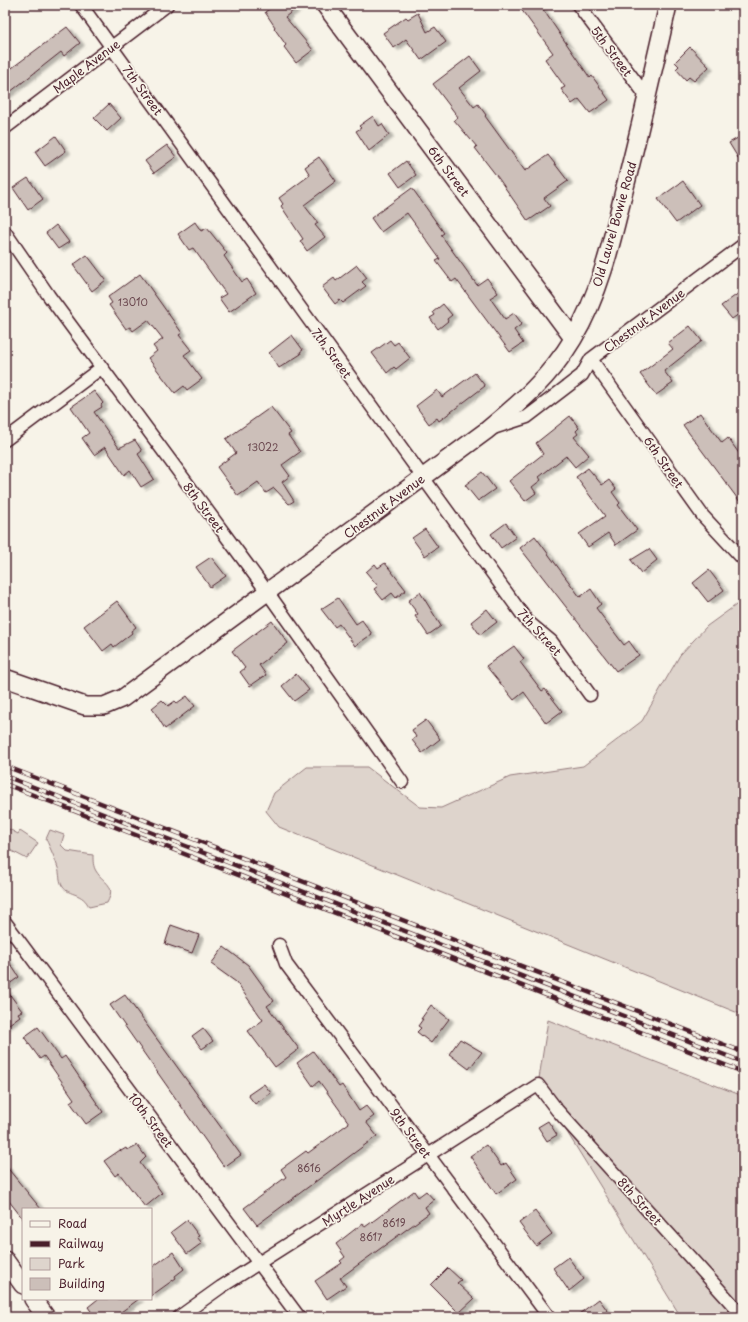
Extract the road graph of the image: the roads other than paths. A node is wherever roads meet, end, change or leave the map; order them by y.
1 (81, 5) edge
2 (167, 5) edge
3 (325, 5) edge
4 (578, 5) edge
5 (668, 5) edge
6 (112, 47) junction
7 (647, 97) junction
8 (5, 128) edge
9 (5, 232) edge
10 (743, 245) edge
11 (573, 338) junction
12 (591, 359) junction
13 (102, 368) junction
14 (486, 431) junction
15 (5, 440) edge
16 (422, 478) junction
17 (743, 560) edge
18 (268, 593) junction
19 (5, 678) edge
20 (590, 695) dead end
21 (402, 782) dead end
22 (5, 922) edge
23 (279, 945) dead end
24 (538, 1085) joint
25 (428, 1155) junction
26 (5, 1260) edge
27 (258, 1264) junction
28 (22, 1284) edge
29 (34, 1300) edge
30 (743, 1316) edge
31 (46, 1317) edge
32 (179, 1317) edge
33 (299, 1317) edge
34 (549, 1317) edge

1 - 6 street, 7th Street
2 - 6 street, Maple Avenue
3 - 11 street, 6th Street
4 - 7 street, 5th Street
5 - 7 street, Old Laurel Bowie Road
6 - 8 street, Maple Avenue
6 - 16 street, 7th Street
7 - 11 street, Old Laurel Bowie Road
9 - 13 street, 8th Street
10 - 12 street, Chestnut Avenue
11 - 14 street, Old Laurel Bowie Road
12 - 14 street, Chestnut Avenue
12 - 17 street, 6th Street
13 - 15 street
13 - 18 street, 8th Street
14 - 16 street, Chestnut Avenue
16 - 18 street, Chestnut Avenue
16 - 20 street, 7th Street
18 - 19 street, Chestnut Avenue
18 - 21 street, 8th Street
22 - 27 street, 10th Street
23 - 25 street, 9th Street
24 - 25 street, Myrtle Avenue
24 - 30 street, 8th Street
25 - 27 street, Myrtle Avenue
25 - 34 street, 9th Street
26 - 28 street
27 - 32 street, Myrtle Avenue
27 - 33 street, 10th Street
29 - 31 street

